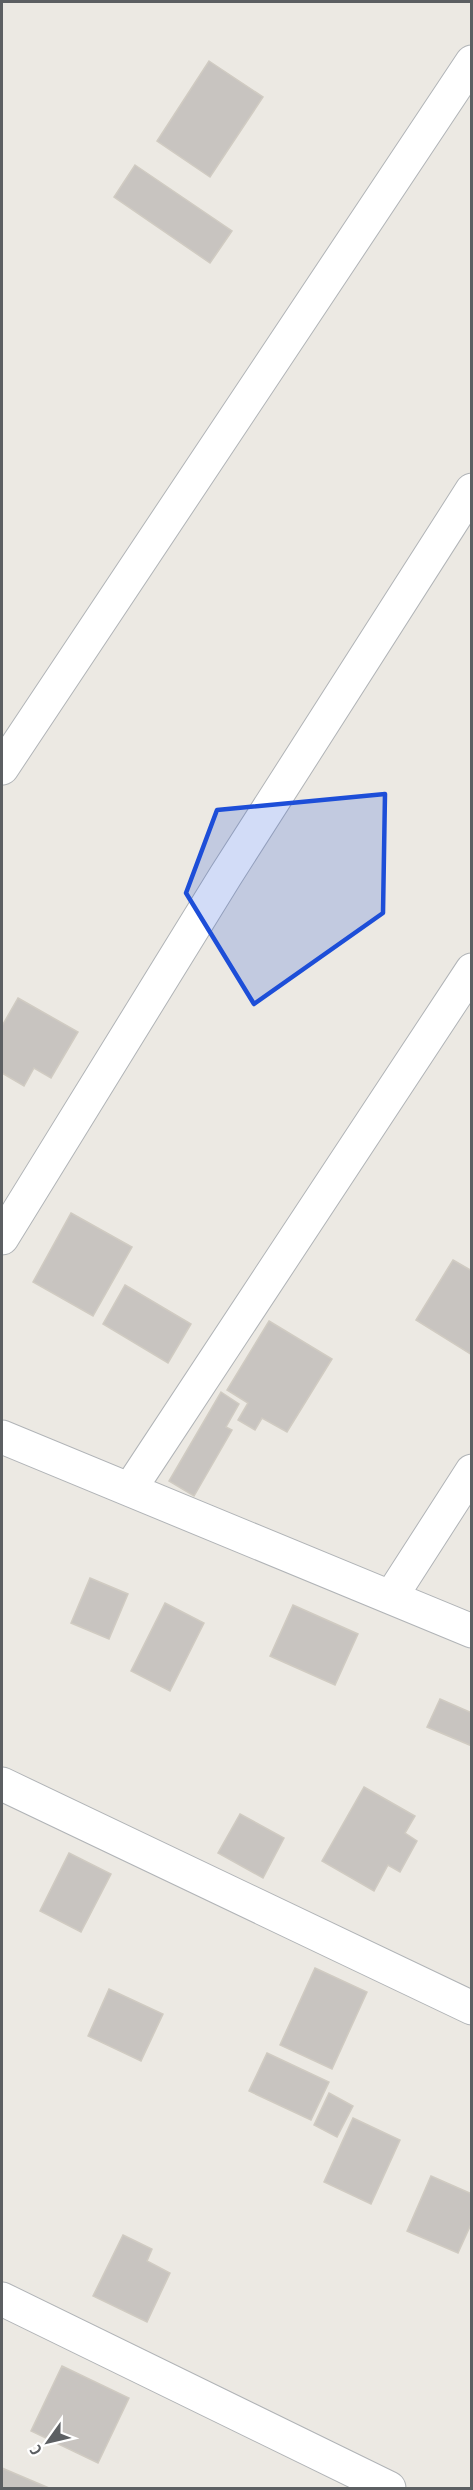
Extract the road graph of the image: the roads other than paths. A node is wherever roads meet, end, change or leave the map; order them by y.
1 (471, 62) edge
2 (471, 490) edge
3 (2, 768) edge
4 (471, 970) edge
5 (2, 1238) edge
6 (2, 1437) edge
7 (471, 1471) edge
8 (130, 1490) junction
9 (391, 1597) junction
10 (471, 1630) edge
11 (2, 1784) edge
12 (471, 2008) edge
13 (2, 2299) edge
14 (389, 2488) edge

1 - 3 street
2 - 5 street
4 - 8 street
6 - 8 street
7 - 9 street
8 - 9 street
9 - 10 street
11 - 12 street
13 - 14 street

